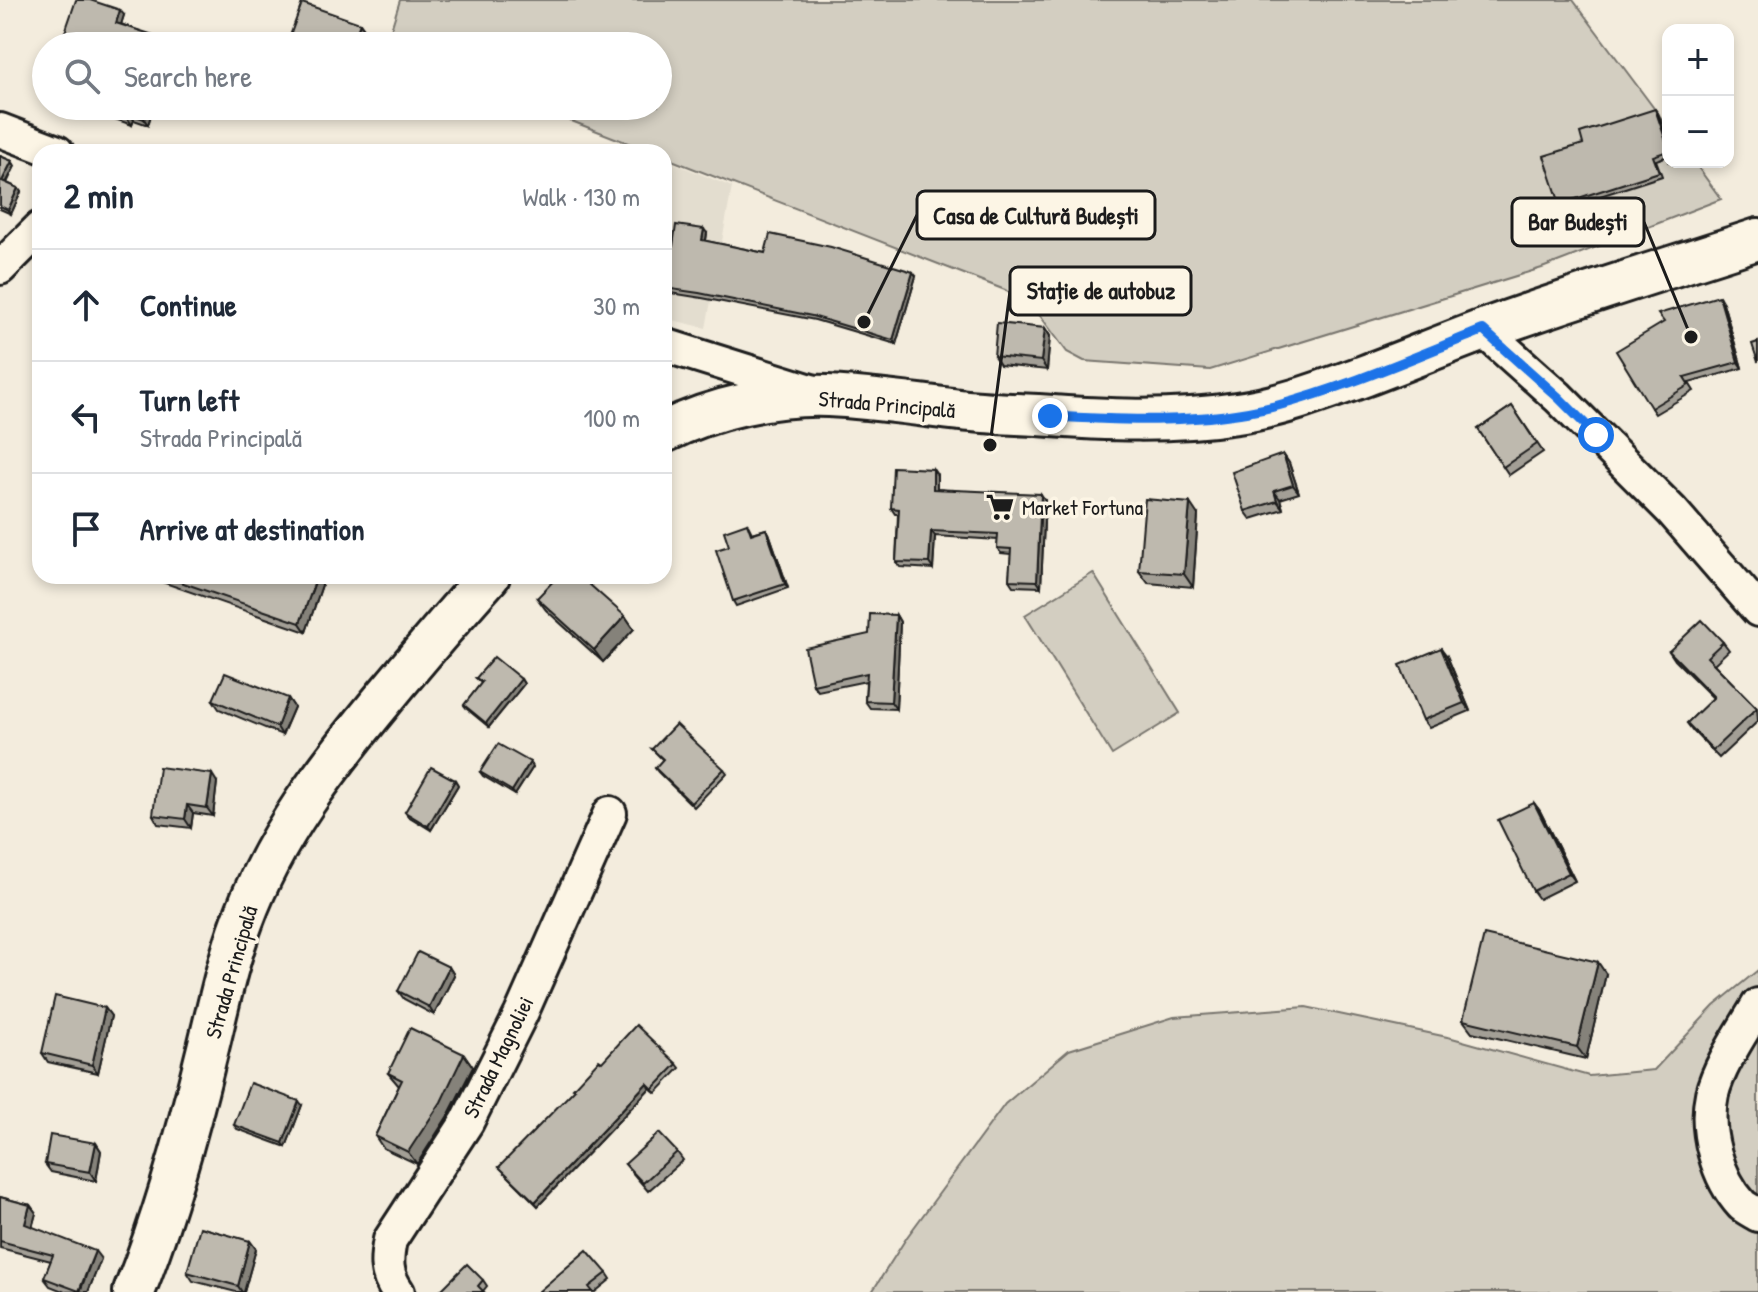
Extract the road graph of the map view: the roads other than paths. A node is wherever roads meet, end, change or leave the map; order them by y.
1 (0, 130) edge
2 (36, 144) edge
3 (32, 236) edge
4 (1758, 239) edge
5 (0, 268) edge
6 (1483, 330) junction
7 (672, 348) edge
8 (825, 396) junction
9 (672, 428) edge
10 (482, 584) edge
11 (1758, 610) edge
12 (610, 813) dead end
13 (1758, 1005) edge
14 (1758, 1215) edge
15 (134, 1292) edge
16 (398, 1292) edge

1 - 2 street
3 - 5 street
4 - 6 main road, Strada Principală
6 - 8 main road, Strada Principală
6 - 11 street
7 - 8 street
8 - 9 main road, Strada Principală
10 - 15 main road, Strada Principală
12 - 16 street, Strada Magnoliei
13 - 14 street

